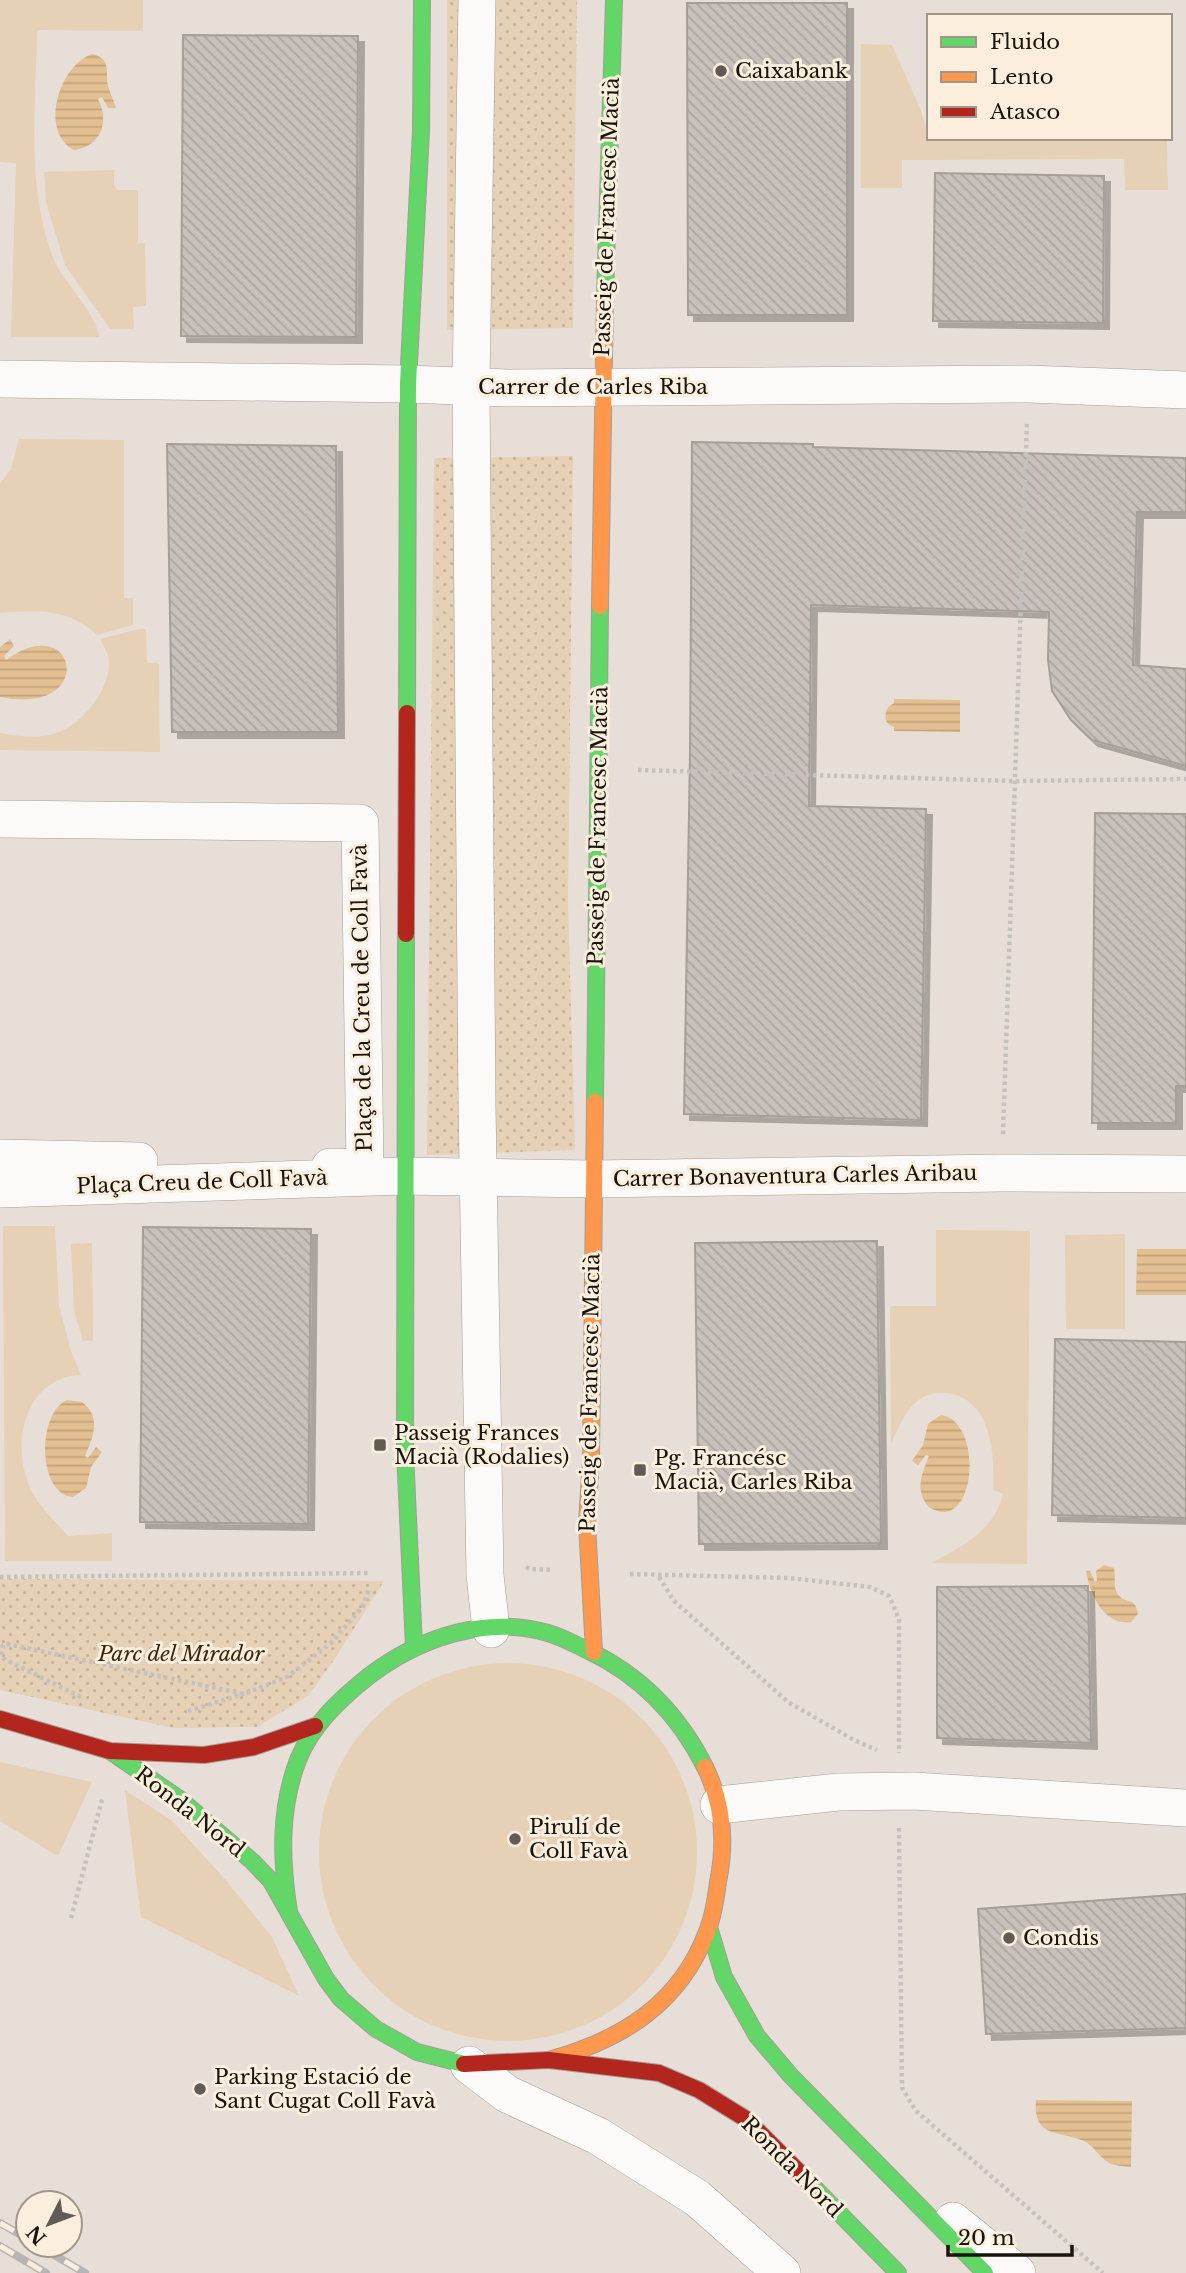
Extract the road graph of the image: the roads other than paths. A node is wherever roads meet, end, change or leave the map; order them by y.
1 (422, 0) edge
2 (477, 0) edge
3 (614, 0) edge
4 (0, 379) edge
5 (408, 384) junction
6 (471, 387) junction
7 (602, 388) junction
8 (1186, 390) edge
9 (3, 807) edge
10 (0, 1158) edge
11 (1186, 1174) edge
12 (404, 1176) junction
13 (480, 1178) junction
14 (592, 1179) junction
15 (0, 1189) edge
16 (491, 1629) junction
17 (414, 1647) junction
18 (594, 1651) junction
19 (0, 1719) edge
20 (315, 1726) junction
21 (110, 1751) junction
22 (719, 1805) junction
23 (1186, 1808) edge
24 (289, 1912) junction
25 (709, 1927) junction
26 (549, 2060) junction
27 (469, 2065) junction
28 (855, 2141) junction
29 (782, 2273) edge
30 (898, 2273) edge
31 (985, 2273) edge
32 (1017, 2273) edge

1 - 5 street
2 - 6 street
3 - 7 street, Passeig de Francesc Macià
4 - 5 street, Carrer de Carles Riba
5 - 6 street, Carrer de Carles Riba
5 - 12 street
6 - 7 street, Carrer de Carles Riba
6 - 13 street
7 - 8 street, Carrer de Carles Riba
7 - 14 street, Passeig de Francesc Macià
9 - 10 street, Plaça de la Creu de Coll Favà
11 - 14 street, Carrer Bonaventura Carles Aribau
12 - 13 street, Carrer Bonaventura Carles Aribau
12 - 15 street, Plaça Creu de Coll Favà
12 - 17 street
13 - 14 street, Carrer Bonaventura Carles Aribau
13 - 16 street
14 - 18 street, Passeig de Francesc Macià
16 - 17 street, Ronda Nord
16 - 18 street, Ronda Nord
17 - 20 street, Ronda Nord
18 - 22 street, Ronda Nord
19 - 21 street, Ronda Nord
20 - 21 street, Ronda Nord
20 - 24 street, Ronda Nord
21 - 24 street, Ronda Nord
22 - 23 street
22 - 25 street, Ronda Nord
24 - 27 street, Ronda Nord
25 - 26 street, Ronda Nord
25 - 28 street, Ronda Nord
26 - 27 street, Ronda Nord
26 - 30 street, Ronda Nord
27 - 29 street
28 - 31 street, Ronda Nord
28 - 32 street, Ronda Nord

